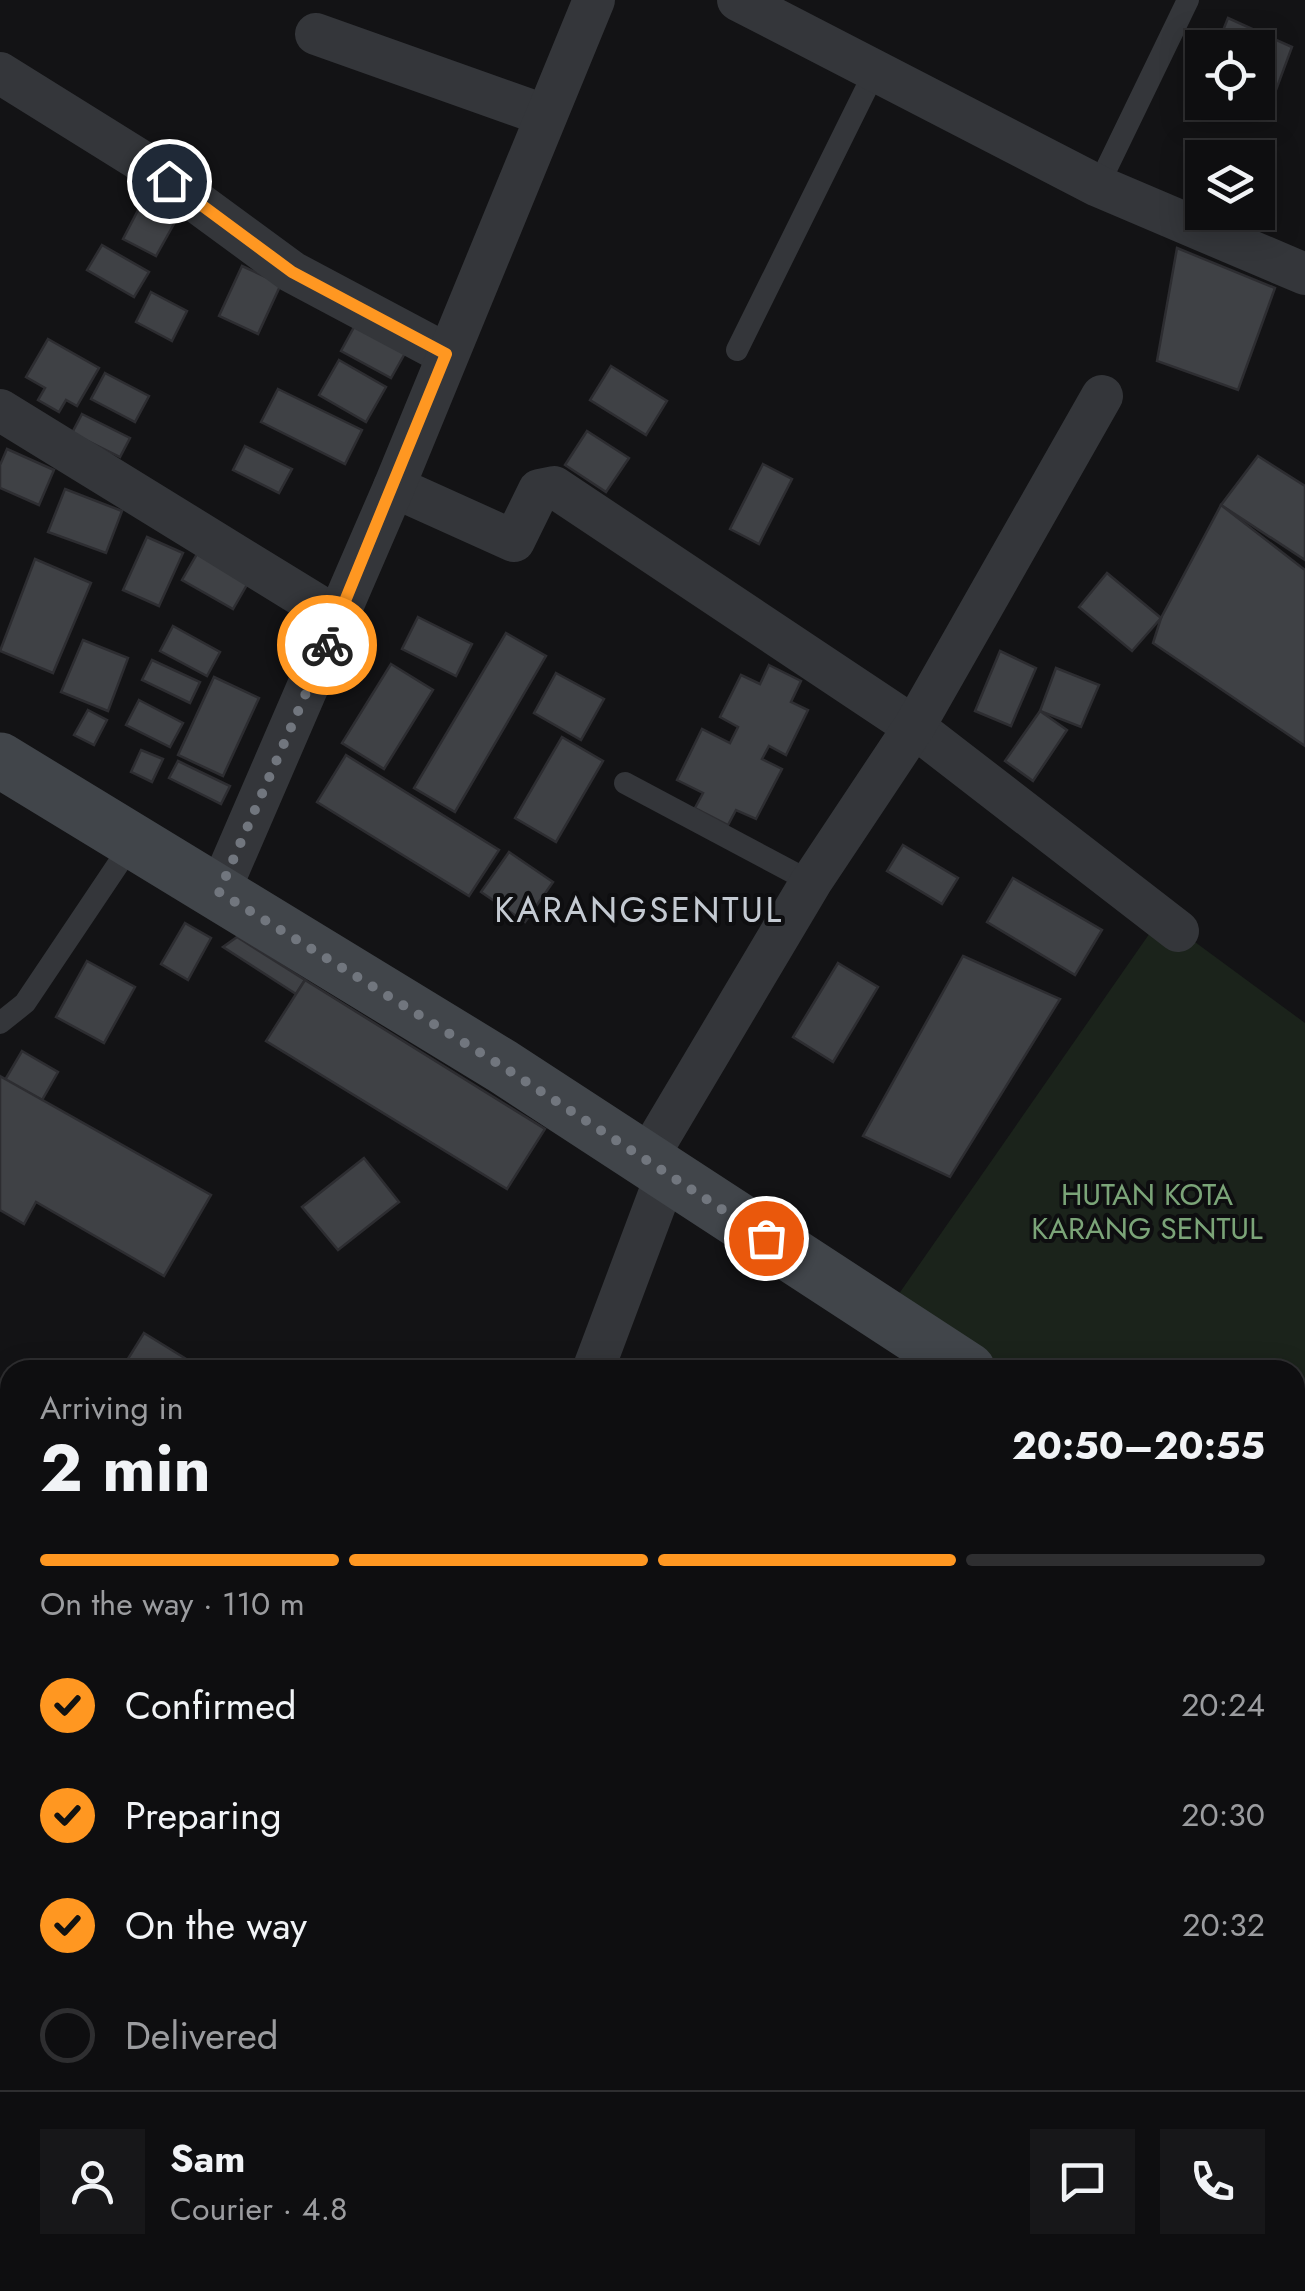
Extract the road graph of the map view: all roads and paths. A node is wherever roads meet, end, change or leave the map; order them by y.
1 (594, 0) edge
2 (738, 0) edge
3 (1188, 0) edge
4 (316, 34) dead end
5 (876, 68) junction
6 (0, 74) edge
7 (544, 114) junction
8 (1098, 186) junction
9 (1305, 274) edge
10 (737, 350) dead end
11 (446, 354) junction
12 (1102, 396) dead end
13 (0, 410) edge
14 (394, 487) junction
15 (338, 618) junction
16 (914, 727) junction
17 (0, 760) edge
18 (625, 783) dead end
19 (132, 842) junction
20 (811, 882) junction
21 (219, 892) junction
22 (1178, 931) dead end
23 (0, 1023) edge
24 (657, 1166) junction
25 (597, 1360) edge
26 (953, 1360) edge

1 - 7 street
2 - 5 street
3 - 8 lane
4 - 7 street
5 - 8 street
5 - 10 lane
6 - 11 street
7 - 11 street
8 - 9 street
11 - 14 street
12 - 16 street
13 - 15 street
14 - 15 street
14 - 16 street
15 - 21 street
16 - 20 street
16 - 22 street
17 - 19 main road
18 - 20 lane
19 - 21 main road
19 - 23 lane
20 - 24 street
21 - 24 main road
24 - 25 street
24 - 26 main road

